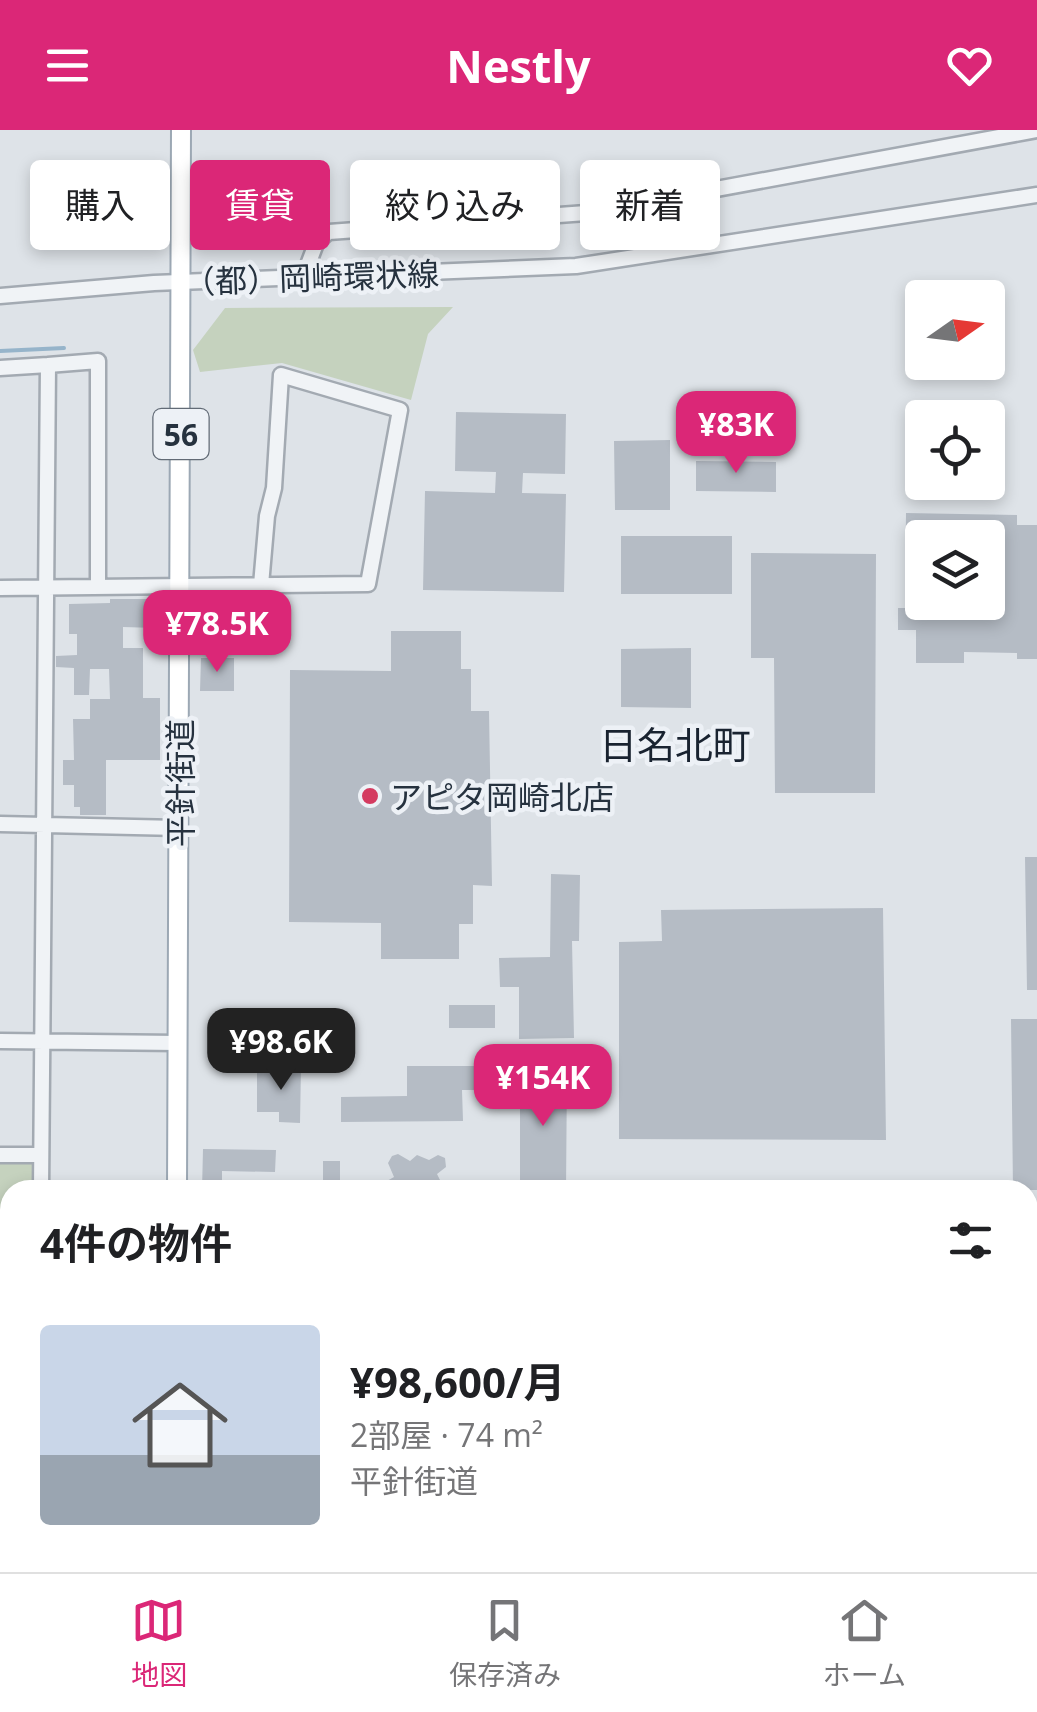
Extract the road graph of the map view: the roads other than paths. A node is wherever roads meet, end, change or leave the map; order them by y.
1 (181, 130) edge
2 (1037, 130) edge
3 (1037, 194) edge
4 (303, 278) junction
5 (182, 282) junction
6 (0, 296) edge
7 (48, 364) junction
8 (0, 368) edge
9 (262, 585) junction
10 (98, 586) junction
11 (45, 587) junction
12 (180, 587) junction
13 (0, 588) edge
14 (0, 824) edge
15 (43, 825) junction
16 (179, 828) junction
17 (0, 1041) edge
18 (42, 1042) junction
19 (178, 1043) junction
20 (0, 1155) edge
21 (41, 1155) junction
22 (41, 1180) edge
23 (177, 1180) edge

1 - 5 main road, 平針街道 / 56
2 - 4 street
3 - 4 street, （都）岡崎環状線
4 - 5 street, （都）岡崎環状線
5 - 6 street, （都）岡崎環状線
5 - 12 main road, 平針街道 / 56
7 - 8 street
7 - 10 street
7 - 11 street
9 - 9 street
9 - 12 street
10 - 11 street
10 - 12 street
11 - 13 street
11 - 15 street
12 - 16 main road, 平針街道 / 56
14 - 15 street
15 - 16 street
15 - 18 street
16 - 19 main road, 平針街道 / 56
17 - 18 street
18 - 19 street
18 - 21 street
19 - 23 main road, 平針街道 / 56
20 - 21 street
21 - 22 street

